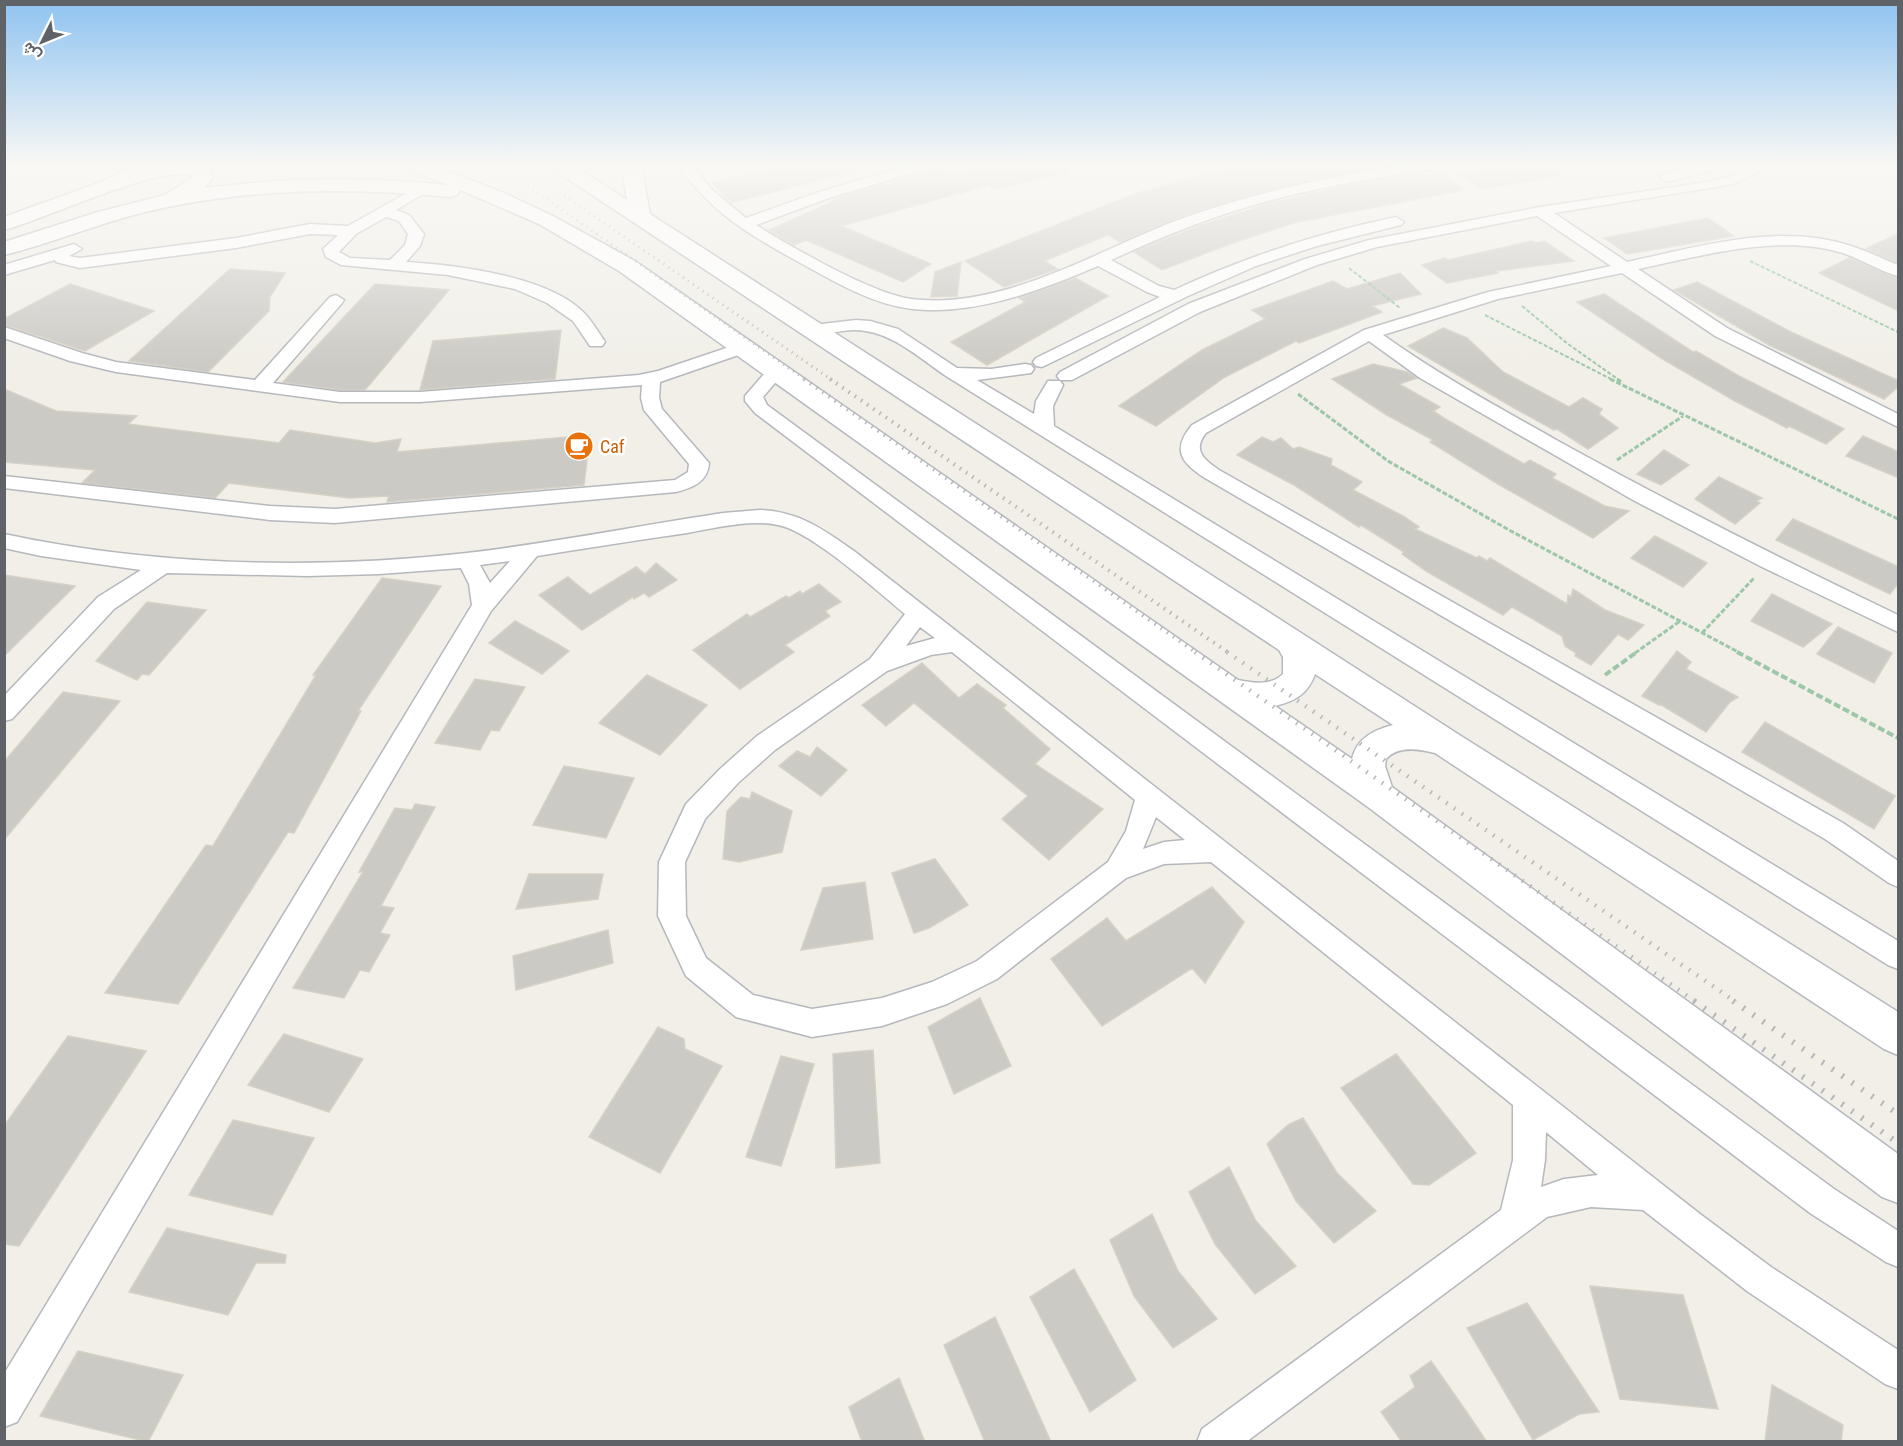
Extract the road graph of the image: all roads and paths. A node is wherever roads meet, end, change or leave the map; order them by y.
1 (56, 232) edge
2 (292, 232) edge
3 (349, 232) edge
4 (415, 232) edge
5 (568, 232) edge
6 (664, 232) edge
7 (759, 232) edge
8 (1162, 232) edge
9 (1351, 232) edge
10 (1377, 232) edge
11 (1427, 232) edge
12 (1570, 232) edge
13 (1386, 240) junction
14 (83, 246) dead end
15 (1722, 248) junction
16 (4, 249) edge
17 (61, 252) junction
18 (1332, 255) junction
19 (1096, 259) junction
20 (393, 266) junction
21 (1081, 266) junction
22 (1621, 267) junction
23 (4, 270) edge
24 (1899, 271) edge
25 (1505, 292) junction
26 (1174, 296) junction
27 (336, 300) dead end
28 (1463, 304) junction
29 (1149, 308) junction
30 (1415, 319) junction
31 (813, 330) junction
32 (4, 332) edge
33 (1899, 332) edge
34 (1370, 334) junction
35 (596, 342) dead end
36 (744, 347) junction
37 (1066, 350) junction
38 (1088, 363) junction
39 (777, 370) junction
40 (952, 372) junction
41 (651, 378) junction
42 (1283, 383) junction
43 (259, 387) junction
44 (1639, 393) junction
45 (1684, 416) junction
46 (1899, 421) edge
47 (1046, 429) junction
48 (1599, 472) junction
49 (4, 482) edge
50 (1899, 519) edge
51 (4, 541) edge
52 (529, 552) junction
53 (118, 560) junction
54 (467, 560) junction
55 (1768, 562) junction
56 (163, 566) junction
57 (106, 603) junction
58 (483, 605) junction
59 (918, 612) junction
60 (1680, 621) junction
61 (1899, 624) edge
62 (1702, 633) junction
63 (1290, 640) junction
64 (957, 643) junction
65 (878, 665) junction
66 (1586, 689) junction
67 (1231, 691) junction
68 (4, 712) edge
69 (1899, 738) edge
70 (1449, 746) junction
71 (1149, 796) junction
72 (1380, 797) junction
73 (1216, 850) junction
74 (1117, 870) junction
75 (1899, 875) edge
76 (1899, 956) edge
77 (1899, 1035) edge
78 (1527, 1098) junction
79 (1899, 1181) edge
80 (1649, 1195) junction
81 (1514, 1221) junction
82 (1899, 1250) edge
83 (1899, 1371) edge
84 (4, 1409) edge
85 (1215, 1442) edge

1 - 16 main road
2 - 17 street
3 - 20 street
4 - 20 street
5 - 36 main road
6 - 31 main road
7 - 21 street
8 - 19 street
9 - 26 street
10 - 13 street
11 - 13 street
12 - 22 street
13 - 18 street
14 - 17 street
15 - 22 street
15 - 24 street
15 - 33 path
17 - 23 street
18 - 30 path
18 - 38 street
19 - 21 street
19 - 26 street
20 - 35 street
21 - 29 street
22 - 25 street
22 - 46 street
25 - 28 street
25 - 44 path
26 - 29 street
27 - 43 street
28 - 30 street
28 - 44 path
29 - 37 street
30 - 34 street
31 - 40 street
31 - 63 main road
32 - 43 street
34 - 42 street
34 - 48 street
36 - 39 main road
36 - 41 street
37 - 38 street
37 - 40 street
38 - 47 street
39 - 67 main road
39 - 82 street
40 - 47 street
41 - 43 street
41 - 49 street
42 - 60 path
42 - 66 street
44 - 45 path
45 - 48 path
45 - 50 path
47 - 76 street
48 - 55 street
51 - 53 street
52 - 54 street
52 - 58 street
52 - 59 street
53 - 56 street
53 - 57 street
54 - 56 street
54 - 58 street
55 - 61 street
55 - 62 path
56 - 57 street
57 - 68 street
58 - 84 street
59 - 64 street
59 - 65 street
60 - 62 path
60 - 66 path
62 - 69 path
63 - 67 main road
63 - 70 main road
64 - 65 street
64 - 71 street
65 - 74 street
66 - 75 street
67 - 72 main road
70 - 72 main road
70 - 77 main road
71 - 73 street
71 - 74 street
72 - 79 main road
73 - 74 street
73 - 78 street
78 - 80 street
78 - 81 street
80 - 81 street
80 - 83 street
81 - 85 street

